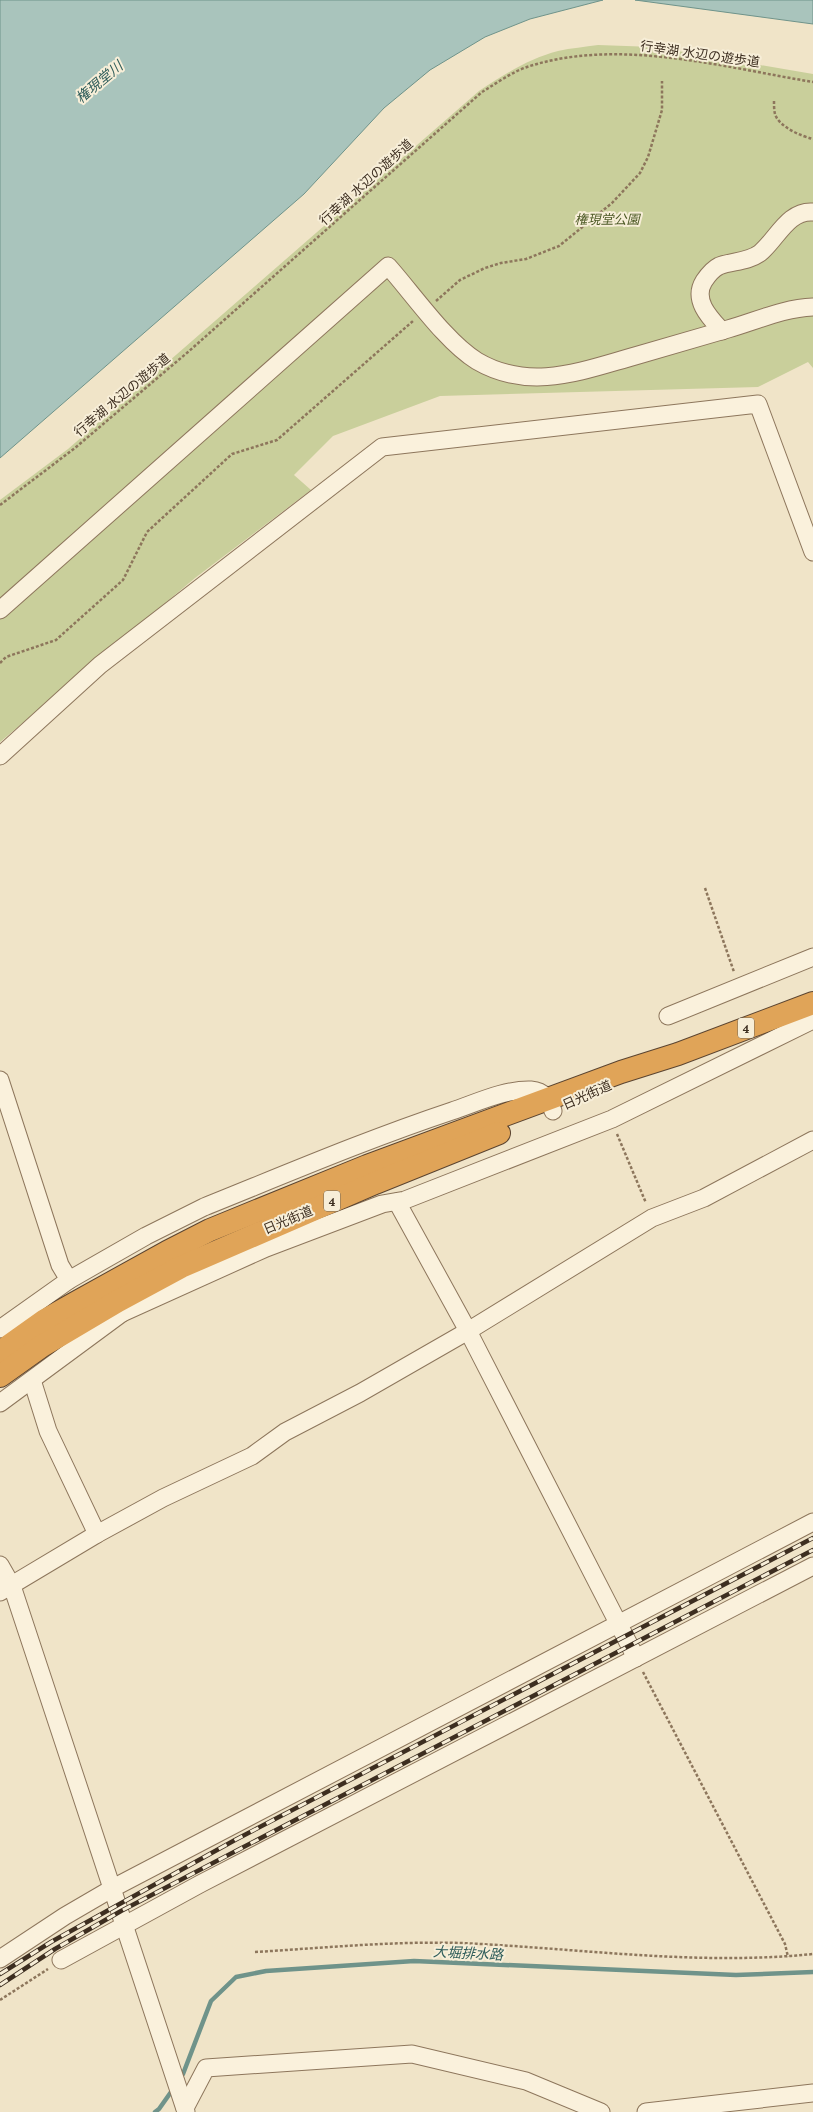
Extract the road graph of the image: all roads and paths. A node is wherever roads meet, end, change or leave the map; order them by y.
1 (662, 81) dead end
2 (813, 82) edge
3 (774, 101) dead end
4 (813, 139) edge
5 (813, 212) edge
6 (813, 308) edge
7 (426, 310) junction
8 (722, 331) junction
9 (0, 505) edge
10 (813, 552) edge
11 (0, 610) edge
12 (0, 663) edge
13 (0, 756) edge
14 (704, 888) dead end
15 (813, 957) edge
16 (738, 987) junction
17 (813, 1003) edge
18 (668, 1016) dead end
19 (813, 1020) edge
20 (0, 1080) edge
21 (551, 1105) junction
22 (612, 1119) junction
23 (813, 1140) edge
24 (397, 1202) junction
25 (652, 1218) junction
26 (69, 1280) junction
27 (120, 1307) junction
28 (0, 1329) edge
29 (468, 1331) junction
30 (0, 1352) edge
31 (0, 1376) edge
32 (32, 1380) junction
33 (0, 1403) edge
34 (813, 1522) edge
35 (97, 1534) junction
36 (0, 1565) edge
37 (813, 1566) edge
38 (6, 1589) edge
39 (618, 1624) junction
40 (636, 1658) junction
41 (113, 1888) junction
42 (124, 1926) junction
43 (255, 1952) dead end
44 (813, 1954) edge
45 (788, 1957) junction
46 (0, 1959) edge
47 (61, 1960) joint
48 (0, 2000) edge
49 (813, 2093) edge
50 (186, 2110) edge
51 (601, 2112) edge
52 (646, 2112) edge

1 - 7 path
2 - 9 path, 行幸湖 水辺の遊歩道
3 - 4 path
5 - 8 street
6 - 8 street
7 - 8 street
7 - 11 street
7 - 12 path
10 - 13 street
14 - 16 path
15 - 16 street
16 - 18 street
17 - 21 highway, 日光街道 / 4
19 - 22 street
20 - 26 street
21 - 26 street
21 - 27 highway, 日光街道 / 4
21 - 30 highway, 日光街道 / 4
22 - 24 street
22 - 25 path
23 - 25 street
24 - 27 street
24 - 29 street
25 - 29 street
26 - 28 street
27 - 31 highway, 日光街道 / 4
27 - 32 street
29 - 35 street
29 - 39 street
32 - 33 street
32 - 35 street
34 - 39 street
35 - 38 street
36 - 38 street
37 - 40 street
38 - 41 street
39 - 40 street
39 - 41 street
40 - 42 street
40 - 45 path
41 - 42 street
41 - 46 street
42 - 47 street
42 - 50 street
43 - 45 path
44 - 45 path
47 - 48 path
49 - 52 street
50 - 51 street

